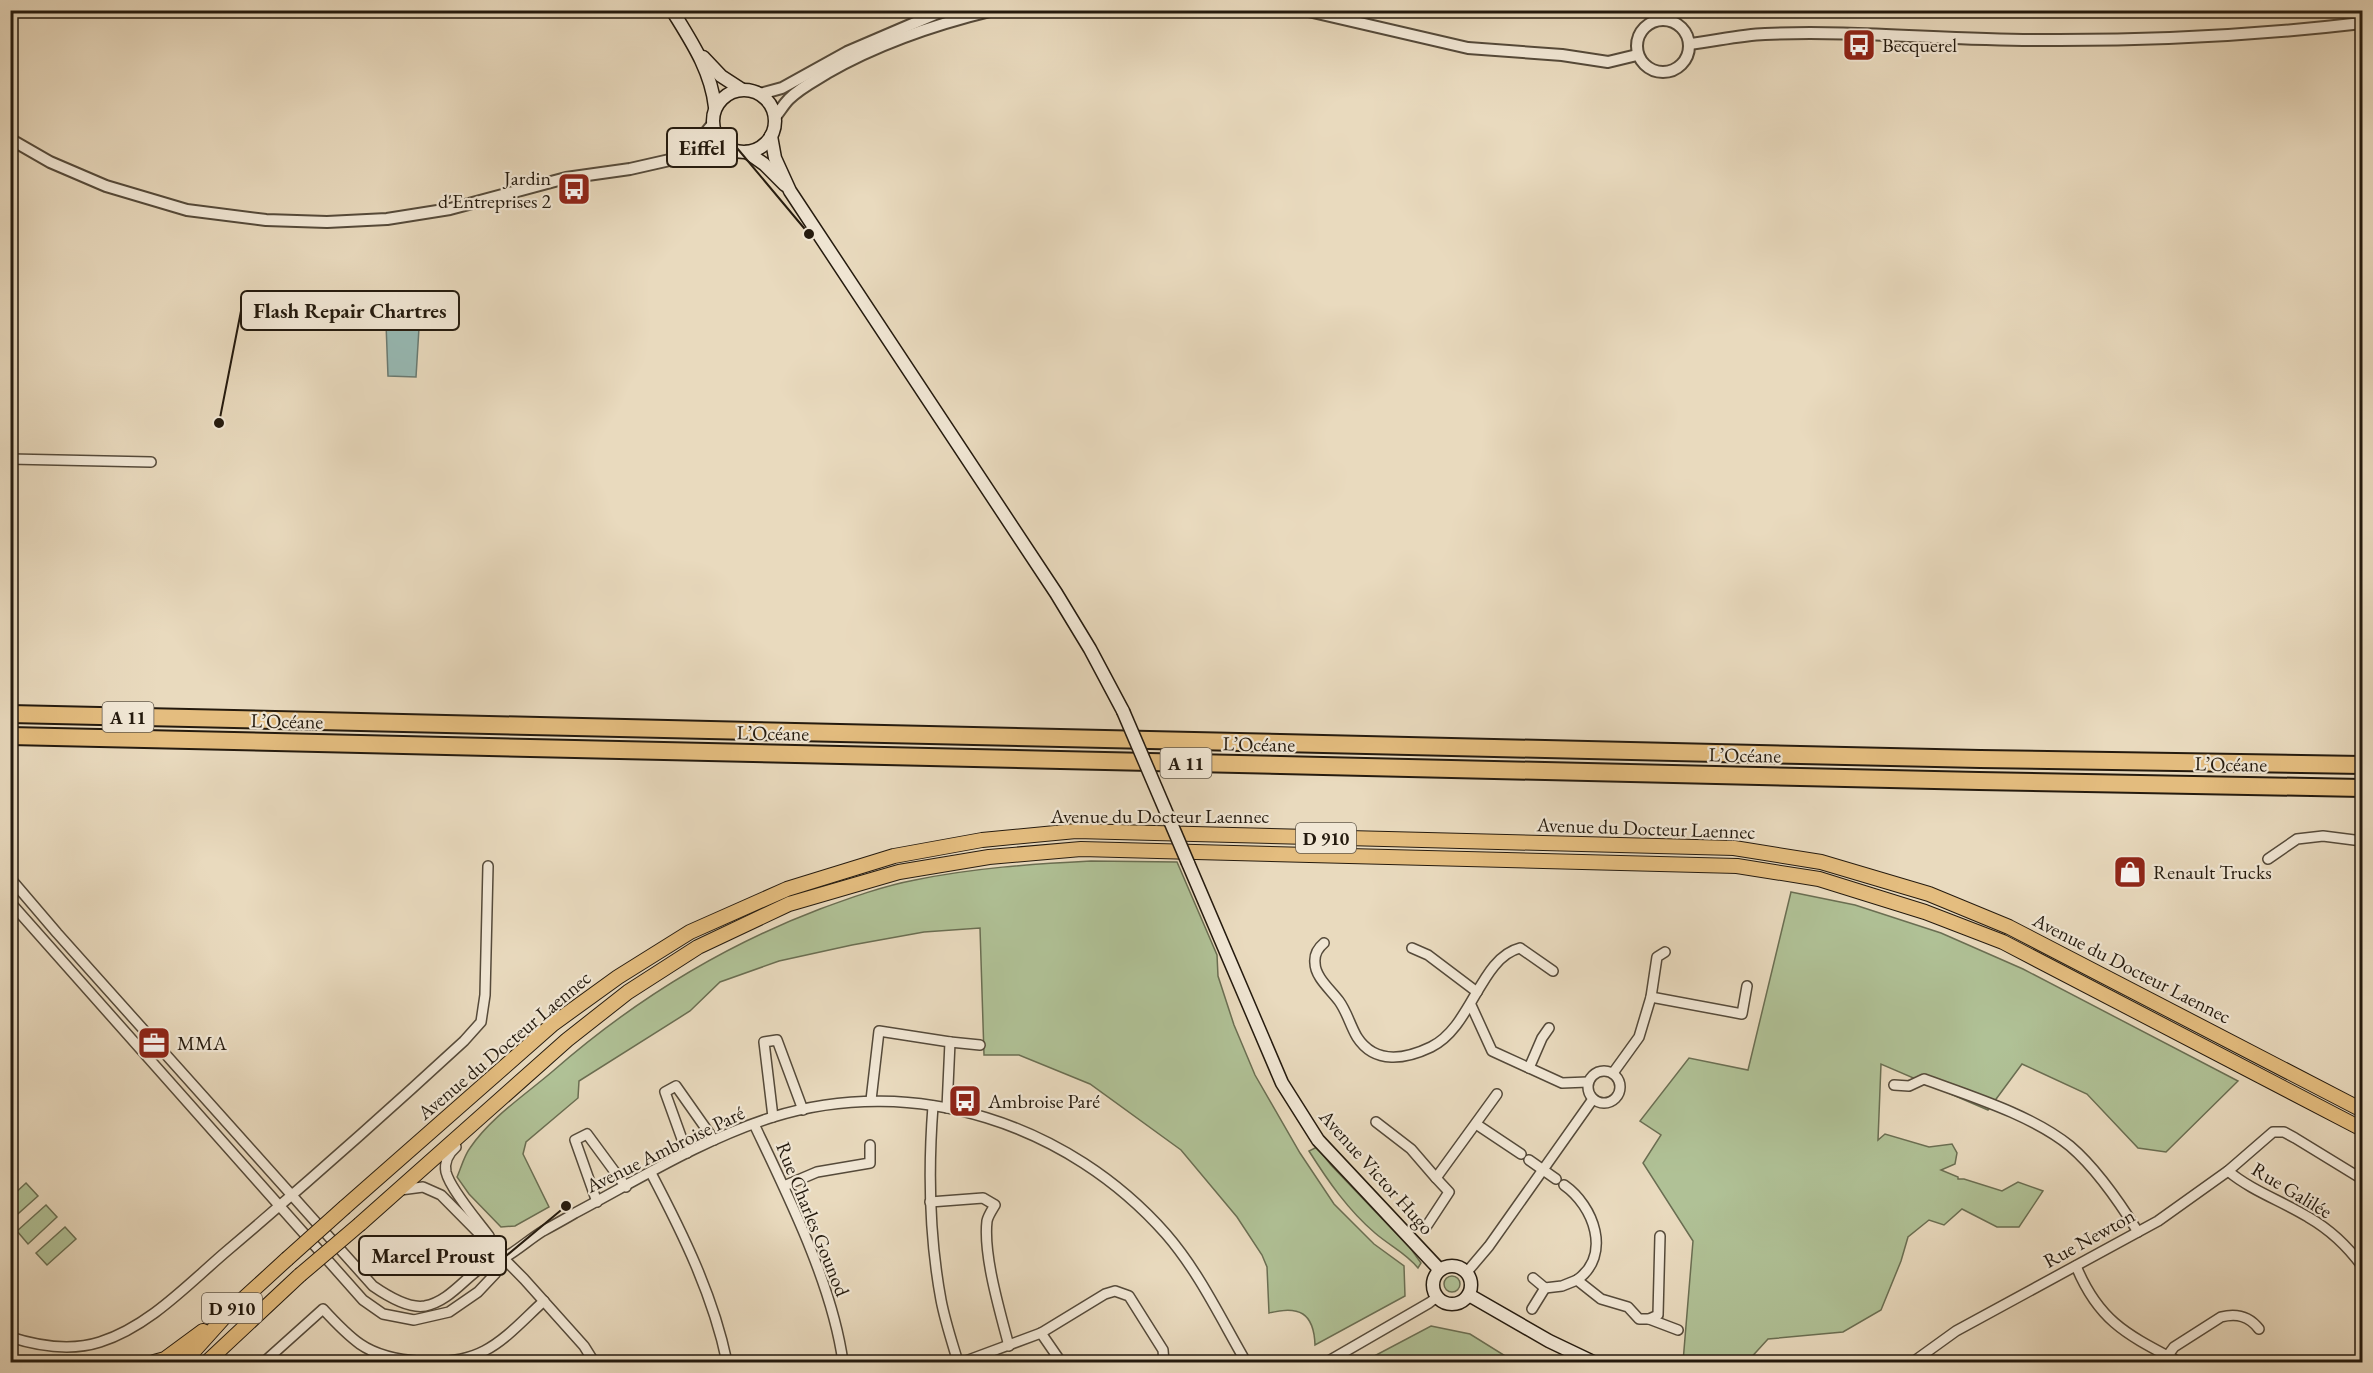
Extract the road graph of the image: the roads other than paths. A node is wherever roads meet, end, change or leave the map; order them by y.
1 (672, 10) edge
2 (945, 10) edge
3 (994, 10) edge
4 (1304, 10) edge
5 (1664, 15) edge
6 (2362, 23) edge
7 (1689, 44) junction
8 (698, 52) junction
9 (1637, 55) junction
10 (741, 89) junction
11 (760, 94) junction
12 (715, 107) junction
13 (775, 117) junction
14 (712, 125) junction
15 (771, 136) junction
16 (10, 139) edge
17 (727, 147) junction
18 (747, 152) junction
19 (675, 160) junction
20 (790, 191) junction
21 (10, 459) edge
22 (151, 462) dead end
23 (10, 714) edge
24 (10, 736) edge
25 (2362, 765) edge
26 (2362, 788) edge
27 (2362, 841) edge
28 (2268, 859) dead end
29 (488, 866) dead end
30 (10, 878) edge
31 (10, 902) edge
32 (1324, 943) dead end
33 (1412, 948) dead end
34 (1665, 952) dead end
35 (1552, 971) dead end
36 (1747, 986) dead end
37 (1478, 992) junction
38 (1651, 997) junction
39 (1471, 1005) junction
40 (1549, 1028) dead end
41 (950, 1042) junction
42 (980, 1046) dead end
43 (1529, 1068) junction
44 (1614, 1073) junction
45 (527, 1076) junction
46 (1588, 1082) junction
47 (1894, 1085) dead end
48 (1497, 1094) dead end
49 (1593, 1099) junction
50 (871, 1100) junction
51 (933, 1106) junction
52 (947, 1108) junction
53 (803, 1110) junction
54 (2362, 1110) edge
55 (773, 1118) junction
56 (1376, 1122) dead end
57 (754, 1124) junction
58 (1476, 1124) junction
59 (2362, 1129) edge
60 (714, 1140) junction
61 (870, 1145) dead end
62 (687, 1154) junction
63 (1542, 1171) junction
64 (2228, 1171) junction
65 (651, 1173) junction
66 (1436, 1178) junction
67 (1556, 1179) dead end
68 (2362, 1179) edge
69 (1564, 1185) dead end
70 (784, 1186) junction
71 (626, 1187) junction
72 (397, 1190) junction
73 (292, 1195) junction
74 (597, 1202) junction
75 (930, 1202) junction
76 (280, 1206) junction
77 (1426, 1227) dead end
78 (2138, 1233) junction
79 (1660, 1236) dead end
80 (504, 1258) junction
81 (2076, 1266) junction
82 (2362, 1266) edge
83 (1439, 1269) junction
84 (1467, 1272) junction
85 (1533, 1278) dead end
86 (1577, 1280) junction
87 (1545, 1288) junction
88 (1469, 1295) junction
89 (1437, 1297) junction
90 (544, 1301) junction
91 (1532, 1310) dead end
92 (229, 1312) junction
93 (1649, 1319) junction
94 (2259, 1329) dead end
95 (1678, 1330) dead end
96 (1041, 1333) junction
97 (10, 1337) edge
98 (1009, 1346) junction
99 (2166, 1359) edge
100 (154, 1362) edge
101 (184, 1362) edge
102 (207, 1362) edge
103 (264, 1362) edge
104 (594, 1362) edge
105 (727, 1362) edge
106 (843, 1362) edge
107 (958, 1362) edge
108 (963, 1362) edge
109 (1061, 1362) edge
110 (1164, 1362) edge
111 (1246, 1362) edge
112 (1327, 1362) edge
113 (1593, 1362) edge
114 (1913, 1362) edge
115 (2179, 1362) edge

1 - 8 main road
2 - 11 street
3 - 13 street
4 - 9 street
5 - 7 street
5 - 9 street
6 - 7 street
7 - 9 street
8 - 10 main road
8 - 12 main road
10 - 11 main road
10 - 12 main road
11 - 13 main road
12 - 14 main road
13 - 15 main road
14 - 17 main road
14 - 19 street
15 - 18 main road
15 - 20 main road
16 - 19 street
17 - 18 main road
17 - 19 street
18 - 20 main road
20 - 83 main road, Avenue Victor Hugo, bridge
21 - 22 street
23 - 25 highway, L’Océane / A 11
24 - 26 highway, L’Océane / A 11
27 - 28 street
29 - 73 street
30 - 73 street
31 - 76 street
32 - 39 street
33 - 37 street
34 - 38 street
35 - 37 street
36 - 38 street
37 - 39 street
38 - 44 street
39 - 43 street
40 - 43 street
41 - 42 street
41 - 50 street
41 - 52 street
43 - 46 street
44 - 46 street
44 - 49 street
45 - 59 main road, Avenue du Docteur Laennec / D 910
45 - 72 main road, Avenue du Docteur Laennec / D 910
45 - 80 street
46 - 49 street
47 - 78 street
48 - 58 street
49 - 63 street
50 - 51 street, Avenue Ambroise Paré
50 - 53 street, Avenue Ambroise Paré
51 - 52 street, Avenue Ambroise Paré
51 - 75 street
52 - 111 street, Avenue Ambroise Paré
53 - 55 street, Avenue Ambroise Paré
53 - 55 street
54 - 92 main road, Avenue du Docteur Laennec / D 910, bridge
55 - 57 street, Avenue Ambroise Paré
56 - 66 street
57 - 60 street, Avenue Ambroise Paré
57 - 70 street, Rue Charles Gounod
58 - 63 street
58 - 66 street
60 - 62 street, Avenue Ambroise Paré
60 - 62 street
61 - 70 street
62 - 65 street, Avenue Ambroise Paré
63 - 67 street
63 - 84 street
64 - 68 street, Rue Newton
64 - 78 street, Rue Newton
64 - 82 street, Rue Galilée
65 - 71 street, Avenue Ambroise Paré
65 - 105 street
66 - 77 street
69 - 86 street
70 - 106 street, Rue Charles Gounod
71 - 74 street, Avenue Ambroise Paré
71 - 74 street
72 - 80 street
72 - 102 main road, Avenue du Docteur Laennec / D 910, bridge
73 - 76 street
73 - 80 street
74 - 80 street, Avenue Ambroise Paré
75 - 98 street
75 - 107 street
76 - 80 street
76 - 97 street
78 - 81 street, Rue Newton
79 - 93 street
80 - 90 street
81 - 99 street
81 - 114 street, Rue Newton
83 - 84 main road
83 - 89 main road
84 - 88 main road
85 - 87 street
86 - 87 street
86 - 93 street
87 - 91 street
88 - 89 main road
88 - 113 main road
89 - 112 street
90 - 103 street
90 - 104 street
92 - 100 main road, D 910
92 - 101 main road, Avenue du Docteur Laennec / D 910
93 - 95 street
94 - 99 street
96 - 98 street
96 - 109 street
96 - 110 street
98 - 108 street
99 - 115 street

